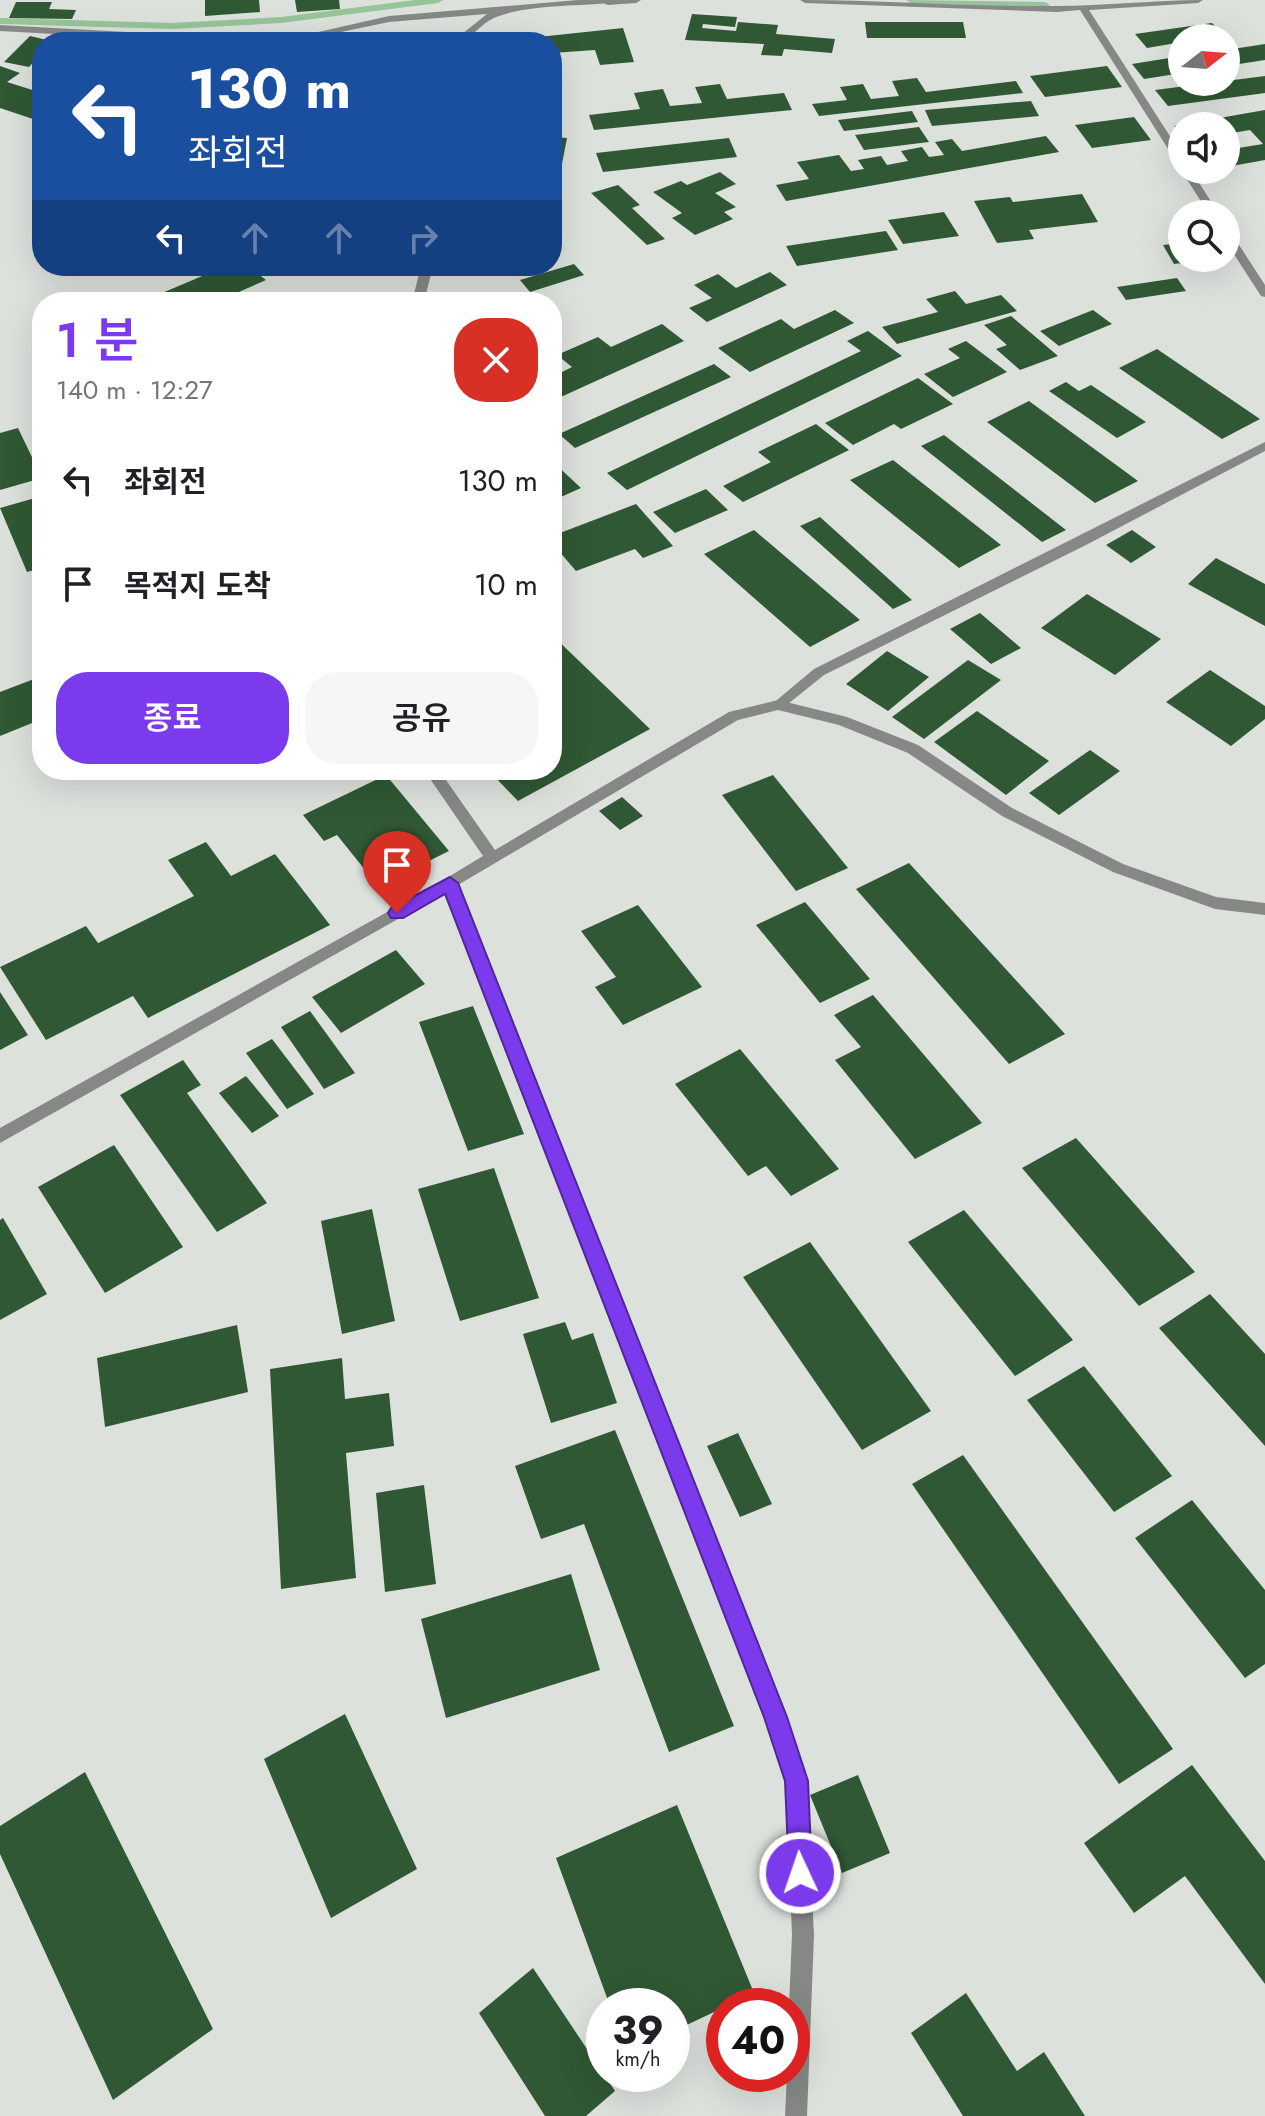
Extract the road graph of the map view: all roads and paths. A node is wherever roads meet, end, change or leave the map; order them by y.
1 (636, 0) edge
2 (805, 0) edge
3 (1198, 0) edge
4 (610, 1) edge
5 (518, 8) junction
6 (1083, 8) junction
7 (0, 28) edge
8 (73, 32) edge
9 (327, 32) edge
10 (469, 32) edge
11 (1168, 141) edge
12 (1240, 255) edge
13 (1265, 294) edge
14 (1265, 446) edge
15 (778, 705) junction
16 (438, 780) edge
17 (493, 859) junction
18 (450, 883) junction
19 (1265, 909) edge
20 (0, 1136) edge
21 (796, 2116) edge

1 - 4 street
2 - 6 street
3 - 6 street
4 - 5 street
5 - 9 street
5 - 10 street
6 - 11 street
7 - 8 street
12 - 13 street
14 - 15 street
15 - 17 street
15 - 19 street
16 - 17 street
17 - 18 street
18 - 20 street
18 - 21 street

